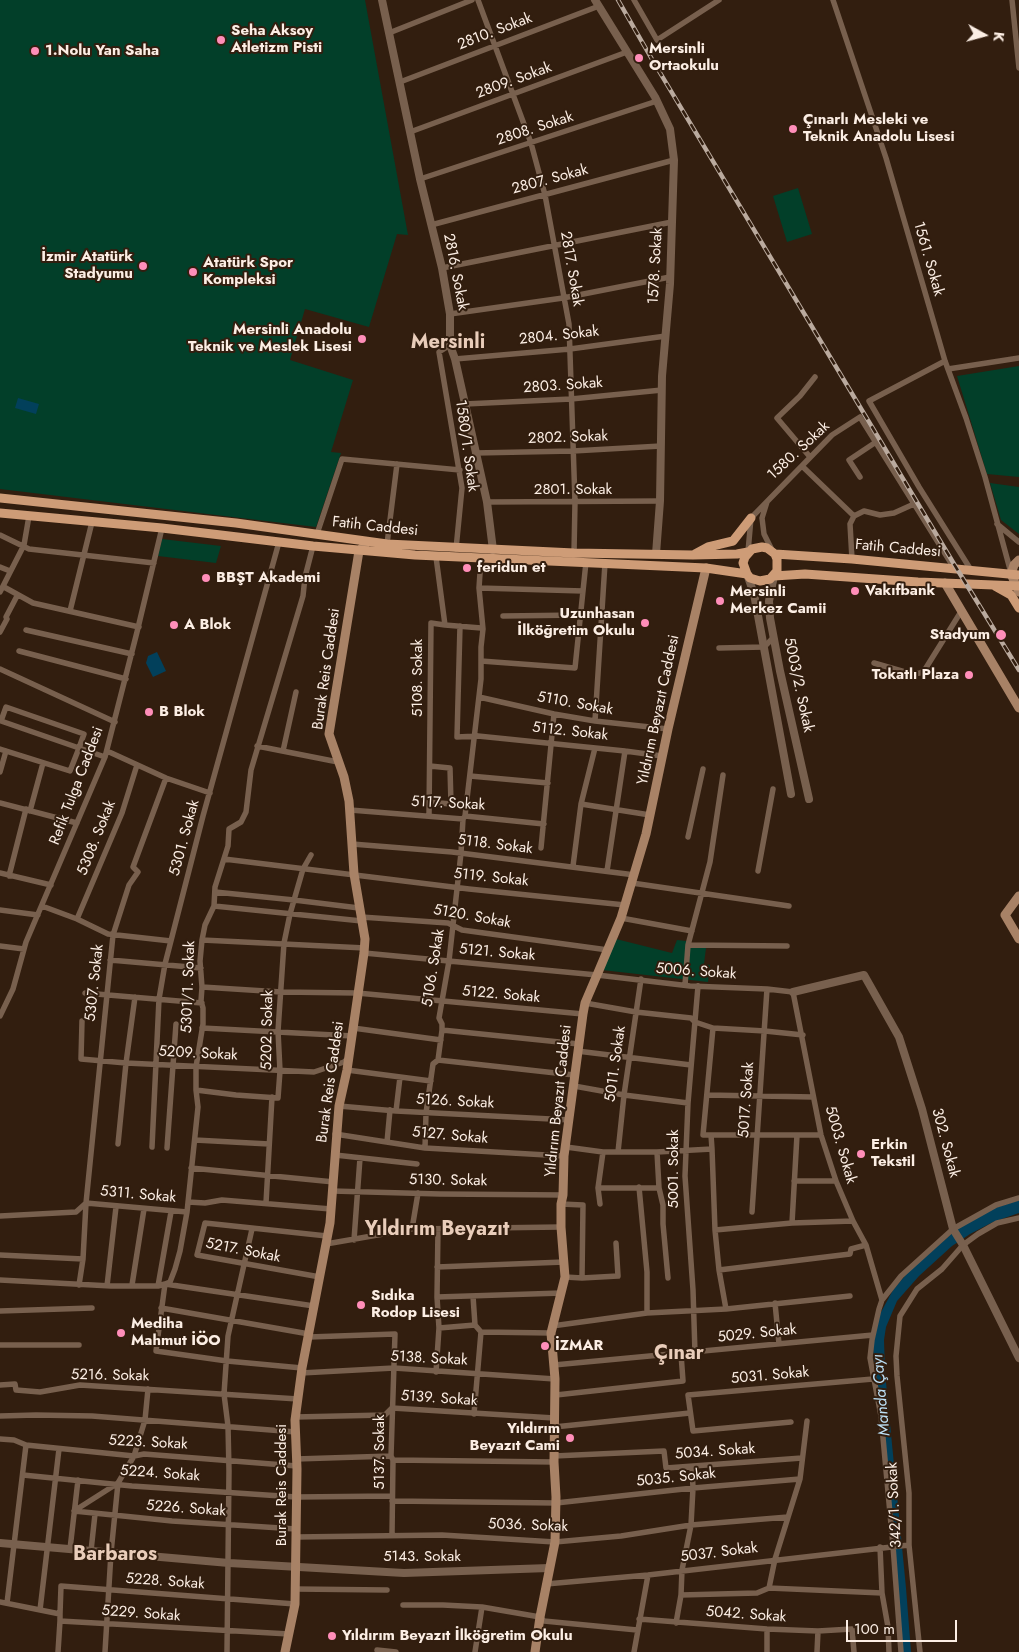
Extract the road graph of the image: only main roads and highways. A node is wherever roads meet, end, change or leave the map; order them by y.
1 (0, 498) edge
2 (0, 513) edge
3 (751, 518) road end
4 (388, 544) junction
5 (359, 551) junction
6 (748, 552) junction
7 (457, 553) junction
8 (775, 554) junction
9 (693, 555) junction
10 (1019, 560) edge
11 (706, 568) junction
12 (747, 574) junction
13 (1015, 574) edge
14 (774, 576) junction
15 (945, 583) junction
16 (990, 585) junction
17 (1018, 589) edge
18 (1019, 597) edge
19 (1019, 608) edge
20 (1019, 708) edge
21 (1019, 896) edge
22 (1019, 939) edge
23 (285, 1652) edge
24 (535, 1652) edge

1 - 4 main road, Fatih Caddesi
2 - 5 main road
3 - 9 main road
4 - 5 main road
4 - 7 main road, Fatih Caddesi
5 - 7 main road
5 - 23 main road, Burak Reis Caddesi
6 - 8 main road
6 - 9 main road, Fatih Caddesi
6 - 12 main road
7 - 9 main road, Fatih Caddesi
7 - 11 main road, Fatih Caddesi
8 - 13 main road, Fatih Caddesi
8 - 14 main road
10 - 13 main road
11 - 12 main road, Fatih Caddesi
11 - 24 main road, Yıldırım Beyazıt Caddesi
12 - 14 main road
13 - 17 main road
14 - 15 main road, Fatih Caddesi
15 - 16 main road, Fatih Caddesi
15 - 20 main road
16 - 17 main road, Fatih Caddesi
16 - 19 main road
17 - 18 main road
21 - 22 main road

